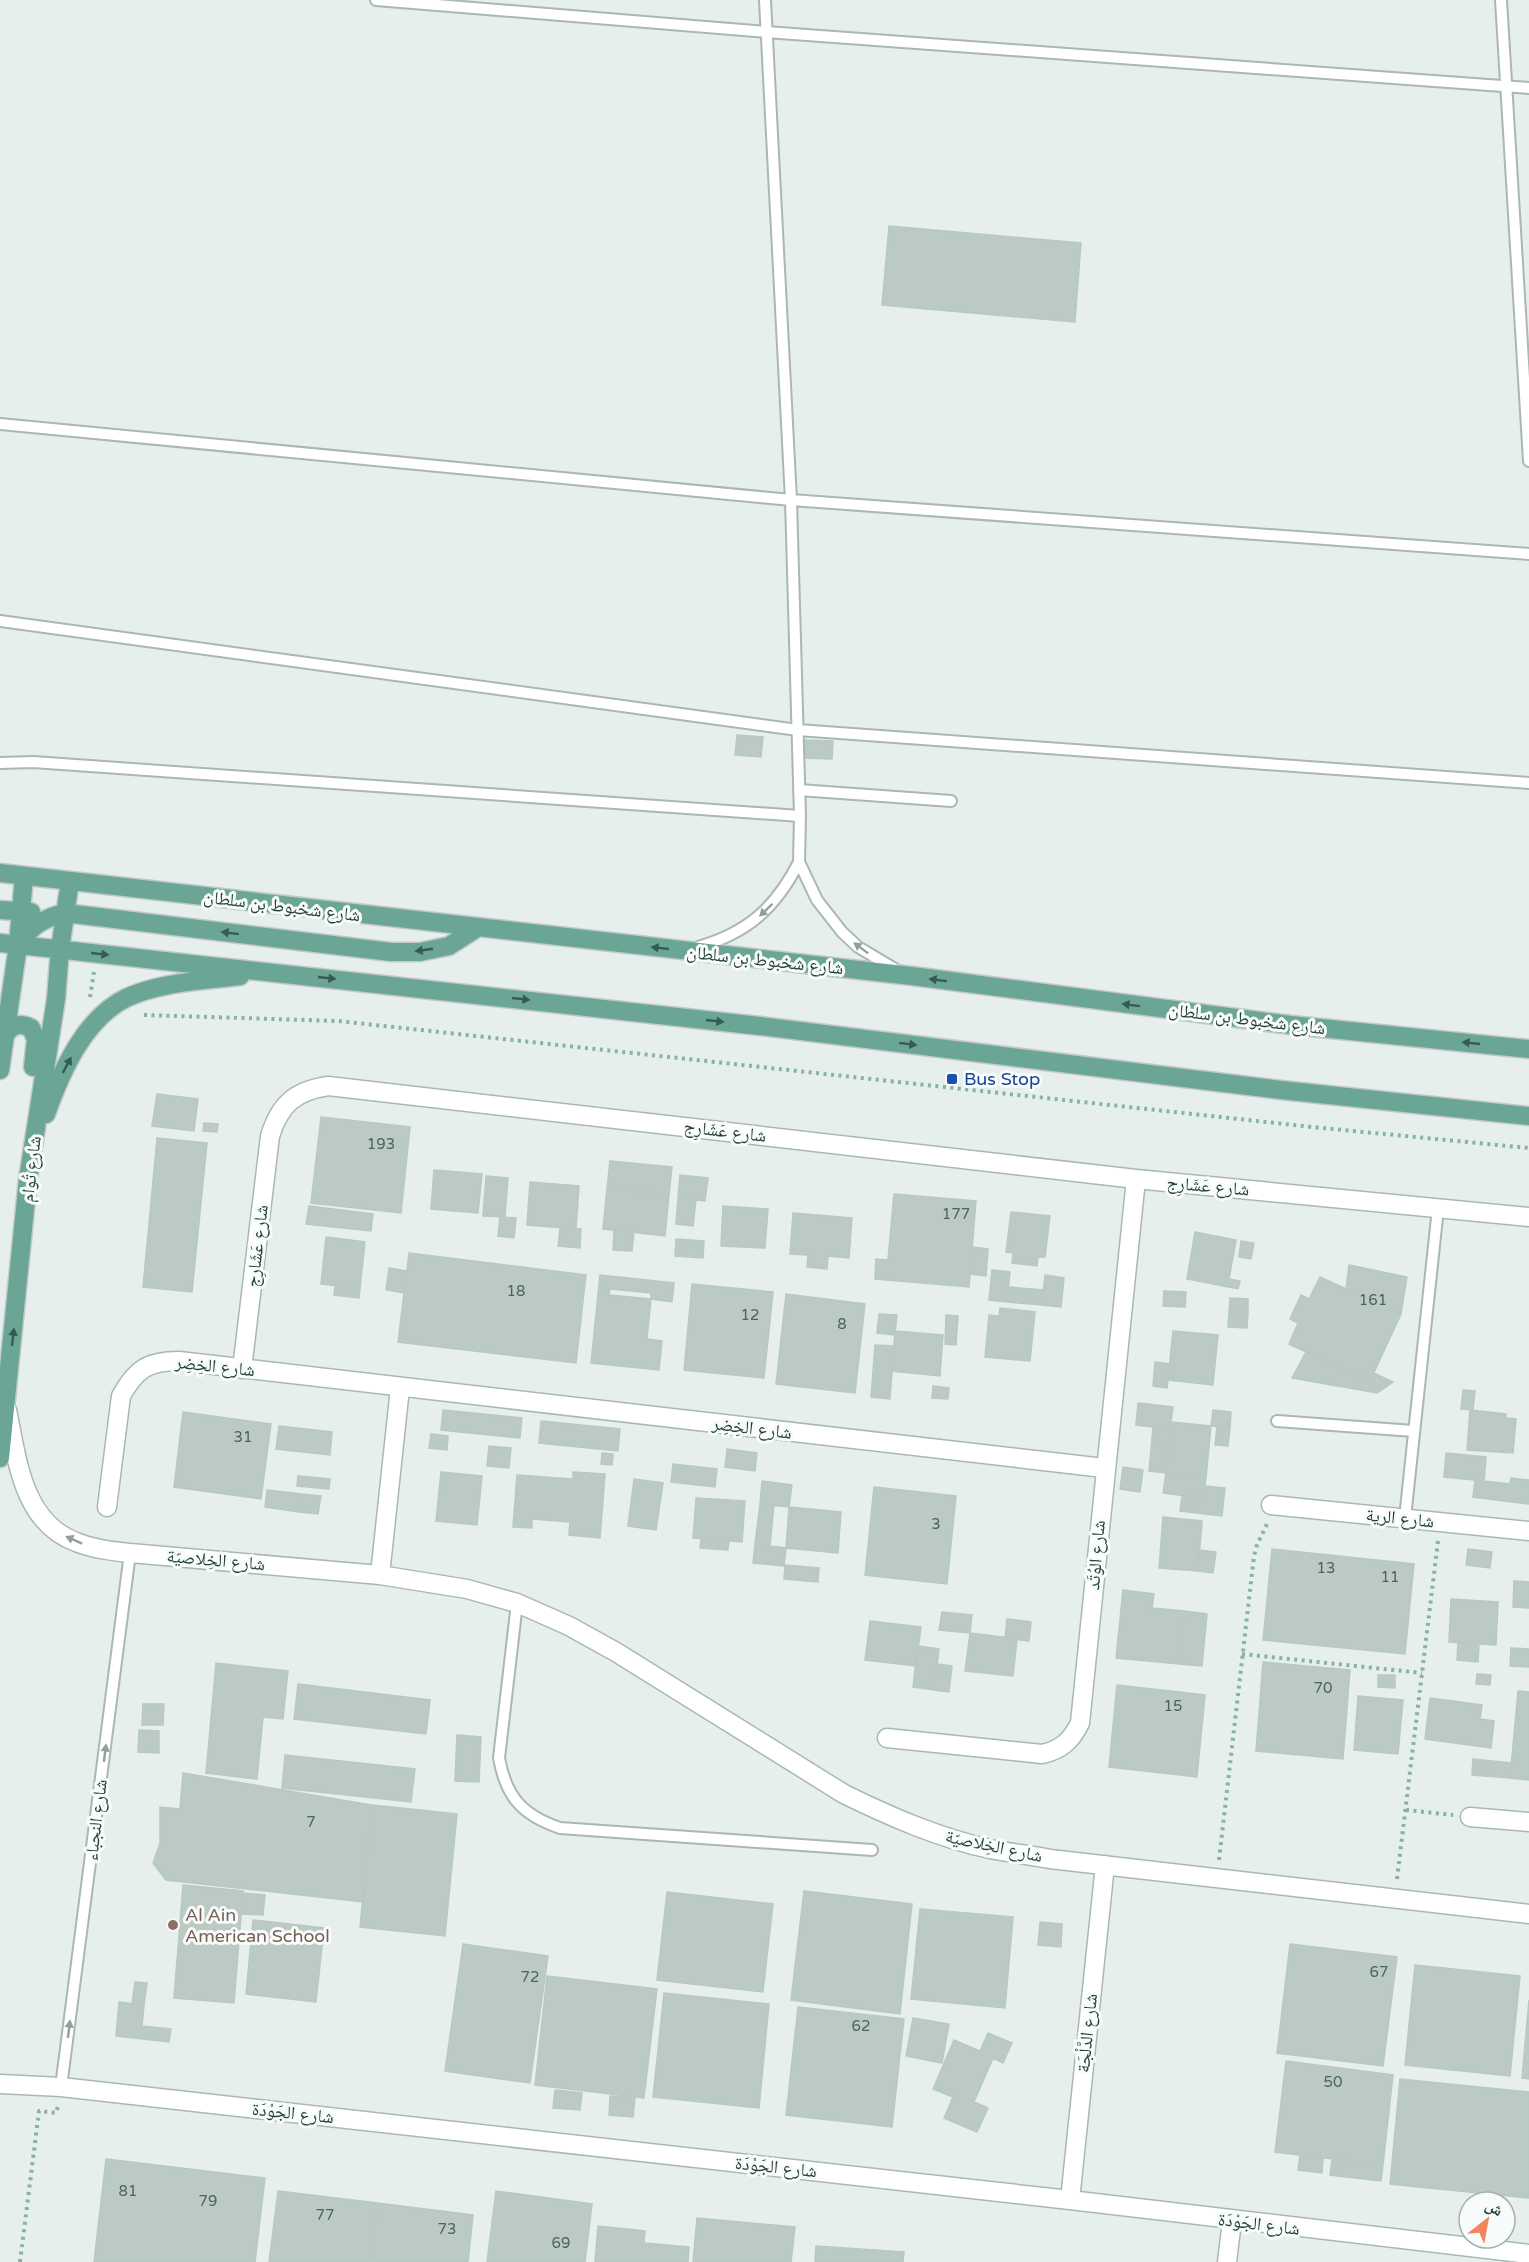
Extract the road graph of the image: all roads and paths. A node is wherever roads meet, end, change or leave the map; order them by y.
1 (376, 0) edge
2 (765, 0) edge
3 (1501, 0) edge
4 (766, 32) junction
5 (1505, 86) junction
6 (1529, 88) edge
7 (0, 424) edge
8 (1529, 461) edge
9 (792, 500) junction
10 (1529, 554) edge
11 (0, 621) edge
12 (798, 730) junction
13 (0, 763) edge
14 (1529, 783) edge
15 (800, 790) junction
16 (951, 801) dead end
17 (800, 816) junction
18 (799, 862) junction
19 (0, 873) edge
20 (24, 876) junction
21 (70, 881) junction
22 (0, 910) edge
23 (21, 912) junction
24 (65, 913) junction
25 (477, 928) junction
26 (9, 944) edge
27 (60, 949) junction
28 (686, 951) junction
29 (269, 972) junction
30 (912, 976) junction
31 (105, 1012) junction
32 (5, 1036) junction
33 (1529, 1049) edge
34 (0, 1070) edge
35 (1529, 1116) edge
36 (1529, 1148) edge
37 (28, 1179) junction
38 (1136, 1179) junction
39 (1438, 1208) junction
40 (1529, 1217) edge
41 (242, 1369) junction
42 (400, 1388) junction
43 (6, 1405) junction
44 (1277, 1420) dead end
45 (1414, 1431) junction
46 (0, 1458) edge
47 (1104, 1468) junction
48 (1277, 1506) joint
49 (107, 1507) dead end
50 (1405, 1518) junction
51 (1440, 1522) junction
52 (1529, 1531) edge
53 (130, 1553) junction
54 (380, 1575) junction
55 (517, 1603) junction
56 (1242, 1654) junction
57 (1422, 1673) junction
58 (887, 1738) dead end
59 (1406, 1810) junction
60 (1470, 1817) joint
61 (1529, 1822) edge
62 (872, 1850) dead end
63 (1105, 1866) junction
64 (1217, 1878) junction
65 (1395, 1899) junction
66 (1529, 1914) edge
67 (0, 2076) edge
68 (0, 2084) edge
69 (23, 2084) junction
70 (61, 2087) junction
71 (1070, 2200) junction
72 (1232, 2221) junction
73 (1529, 2254) edge
74 (20, 2262) edge
75 (1227, 2262) edge

1 - 4 lane
2 - 4 lane
3 - 5 lane
4 - 5 lane
4 - 9 lane
5 - 6 lane
5 - 8 lane
7 - 9 lane
9 - 10 lane
9 - 12 lane
11 - 12 lane
12 - 14 lane
12 - 15 lane
13 - 17 lane
15 - 16 lane
15 - 17 lane
17 - 18 lane
18 -> 28 lane
30 -> 18 lane
19 - 20 main road, شارع شخبوط بن سلطان
20 - 21 main road, شارع شخبوط بن سلطان
20 - 23 main road
21 - 23 main road
21 - 24 main road, شارع تُوام
21 - 25 main road, شارع شخبوط بن سلطان
22 - 23 main road
23 - 26 main road
25 -> 24 main road
24 - 26 main road
24 - 27 main road, شارع تُوام
28 -> 25 main road, شارع شخبوط بن سلطان
26 - 27 main road
26 - 32 main road
27 -> 29 main road
27 - 37 main road, شارع تُوام
28 - 30 main road, شارع شخبوط بن سلطان
29 - 31 main road
29 -> 35 main road
33 -> 30 main road, شارع شخبوط بن سلطان
31 - 36 path
37 -> 31 main road
32 - 34 main road
32 - 37 main road
43 -> 37 main road, شارع تُوام
38 - 39 street, شارع عَشَارِج
38 - 41 street, شارع عَشَارِج
38 - 47 street, شارع الوُتَد
39 - 40 street, شارع عَشَارِج
39 - 45 lane
41 - 42 street, شارع الخِضِر
41 - 49 street, شارع الخِضِر
42 - 47 street, شارع الخِضِر
42 - 54 street
43 - 46 main road, شارع تُوام
53 -> 43 street, شارع الخِلاصيّة
44 - 45 lane
45 - 50 lane
47 - 58 street, شارع الوُتَد
48 - 50 street, شارع الرية
48 - 56 path
50 - 51 street, شارع الرية
51 - 52 street, شارع الرية
51 - 57 path
53 - 54 street, شارع الخِلاصيّة
70 -> 53 lane, شارع النجباء
54 - 55 street, شارع الخِلاصيّة
55 - 62 lane
55 - 63 street, شارع الخِلاصيّة
56 - 57 path
56 - 64 path
57 - 59 path
59 - 60 path
59 - 65 path
60 - 61 street
63 - 64 street, شارع الخِلاصيّة
63 - 71 street, شارع الدَّلْجَة
64 - 65 street, شارع الخِلاصيّة
65 - 66 street, شارع الخِلاصيّة
67 - 69 street, شارع الجَوْدَة
68 - 69 street, شارع الجَوْدَة
69 - 70 street, شارع الجَوْدَة
70 - 71 street, شارع الجَوْدَة
70 - 74 path
71 - 72 street, شارع الجَوْدَة
72 - 73 street, شارع الجَوْدَة
72 - 75 street

